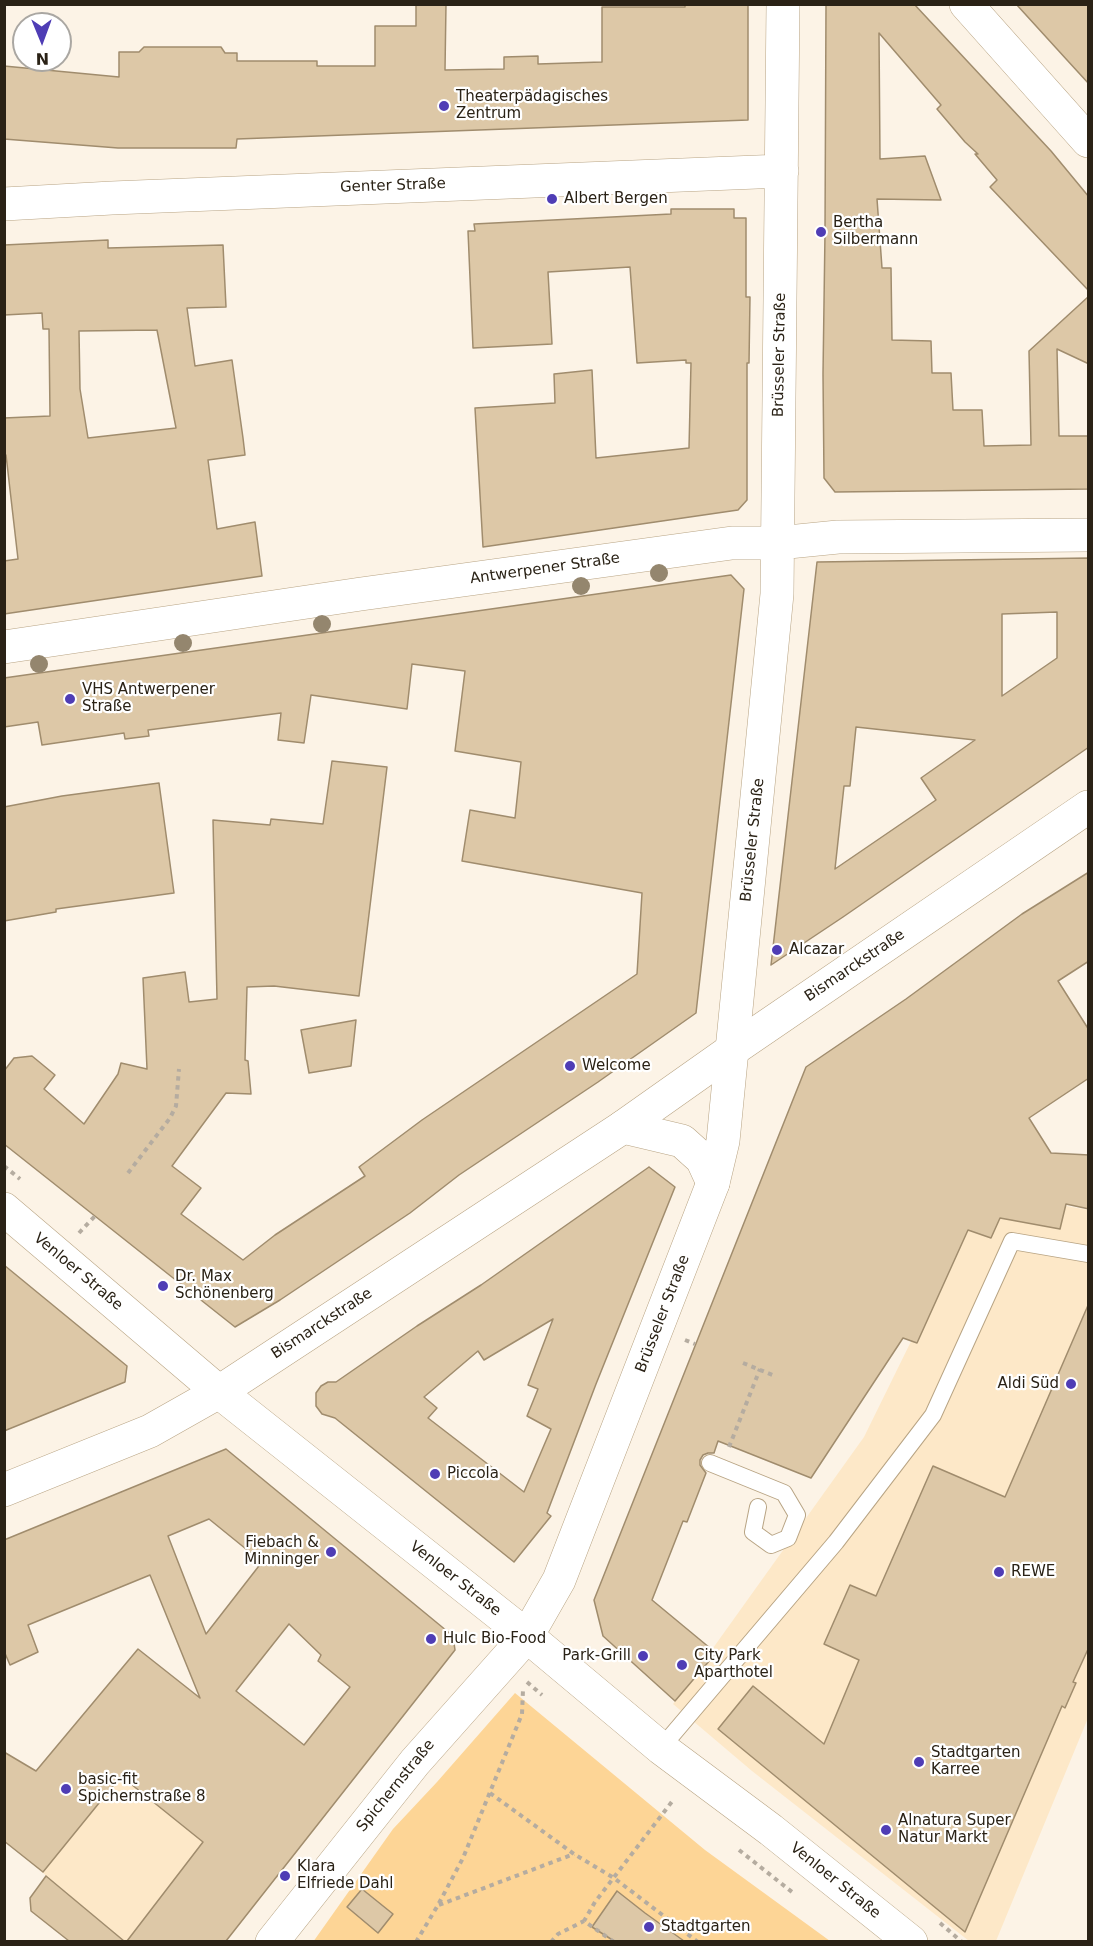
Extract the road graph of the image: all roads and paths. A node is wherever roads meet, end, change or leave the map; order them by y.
1 (783, 4) edge
2 (966, 4) edge
3 (1089, 141) edge
4 (782, 171) junction
5 (4, 204) edge
6 (1089, 535) edge
7 (778, 543) junction
8 (4, 647) edge
9 (1089, 807) edge
10 (732, 1050) junction
11 (179, 1070) dead end
12 (622, 1127) junction
13 (128, 1173) dead end
14 (713, 1184) junction
15 (4, 1209) edge
16 (1089, 1254) edge
17 (743, 1363) dead end
18 (760, 1370) junction
19 (776, 1376) dead end
20 (219, 1392) junction
21 (716, 1465) joint
22 (4, 1490) edge
23 (758, 1507) dead end
24 (527, 1636) junction
25 (524, 1680) dead end
26 (661, 1748) junction
27 (490, 1793) junction
28 (674, 1799) dead end
29 (574, 1854) junction
30 (614, 1878) junction
31 (438, 1905) junction
32 (584, 1920) junction
33 (272, 1941) edge
34 (416, 1941) edge
35 (551, 1941) edge
36 (614, 1941) edge
37 (698, 1941) edge
38 (910, 1941) edge

1 - 4 street, Brüsseler Straße
2 - 3 street
4 - 5 street, Genter Straße
4 - 7 street, Brüsseler Straße
6 - 7 street, Antwerpener Straße
7 - 8 street, Antwerpener Straße
7 - 10 street, Brüsseler Straße
9 - 10 street, Bismarckstraße
10 - 12 street, Bismarckstraße
10 - 14 street, Brüsseler Straße
11 - 13 path
12 - 14 street
12 - 20 street, Bismarckstraße
14 - 24 street, Brüsseler Straße
15 - 20 street, Venloer Straße
16 - 26 lane
17 - 18 path
18 - 19 path
18 - 21 path
20 - 22 street, Bismarckstraße
20 - 24 street, Venloer Straße
21 - 23 lane
24 - 26 street, Venloer Straße
24 - 33 street, Spichernstraße
25 - 27 path
26 - 38 street, Venloer Straße
27 - 29 path
27 - 31 path
28 - 30 path
29 - 30 path
29 - 31 path
30 - 32 path
30 - 37 path
31 - 34 path
32 - 35 path
32 - 36 path

